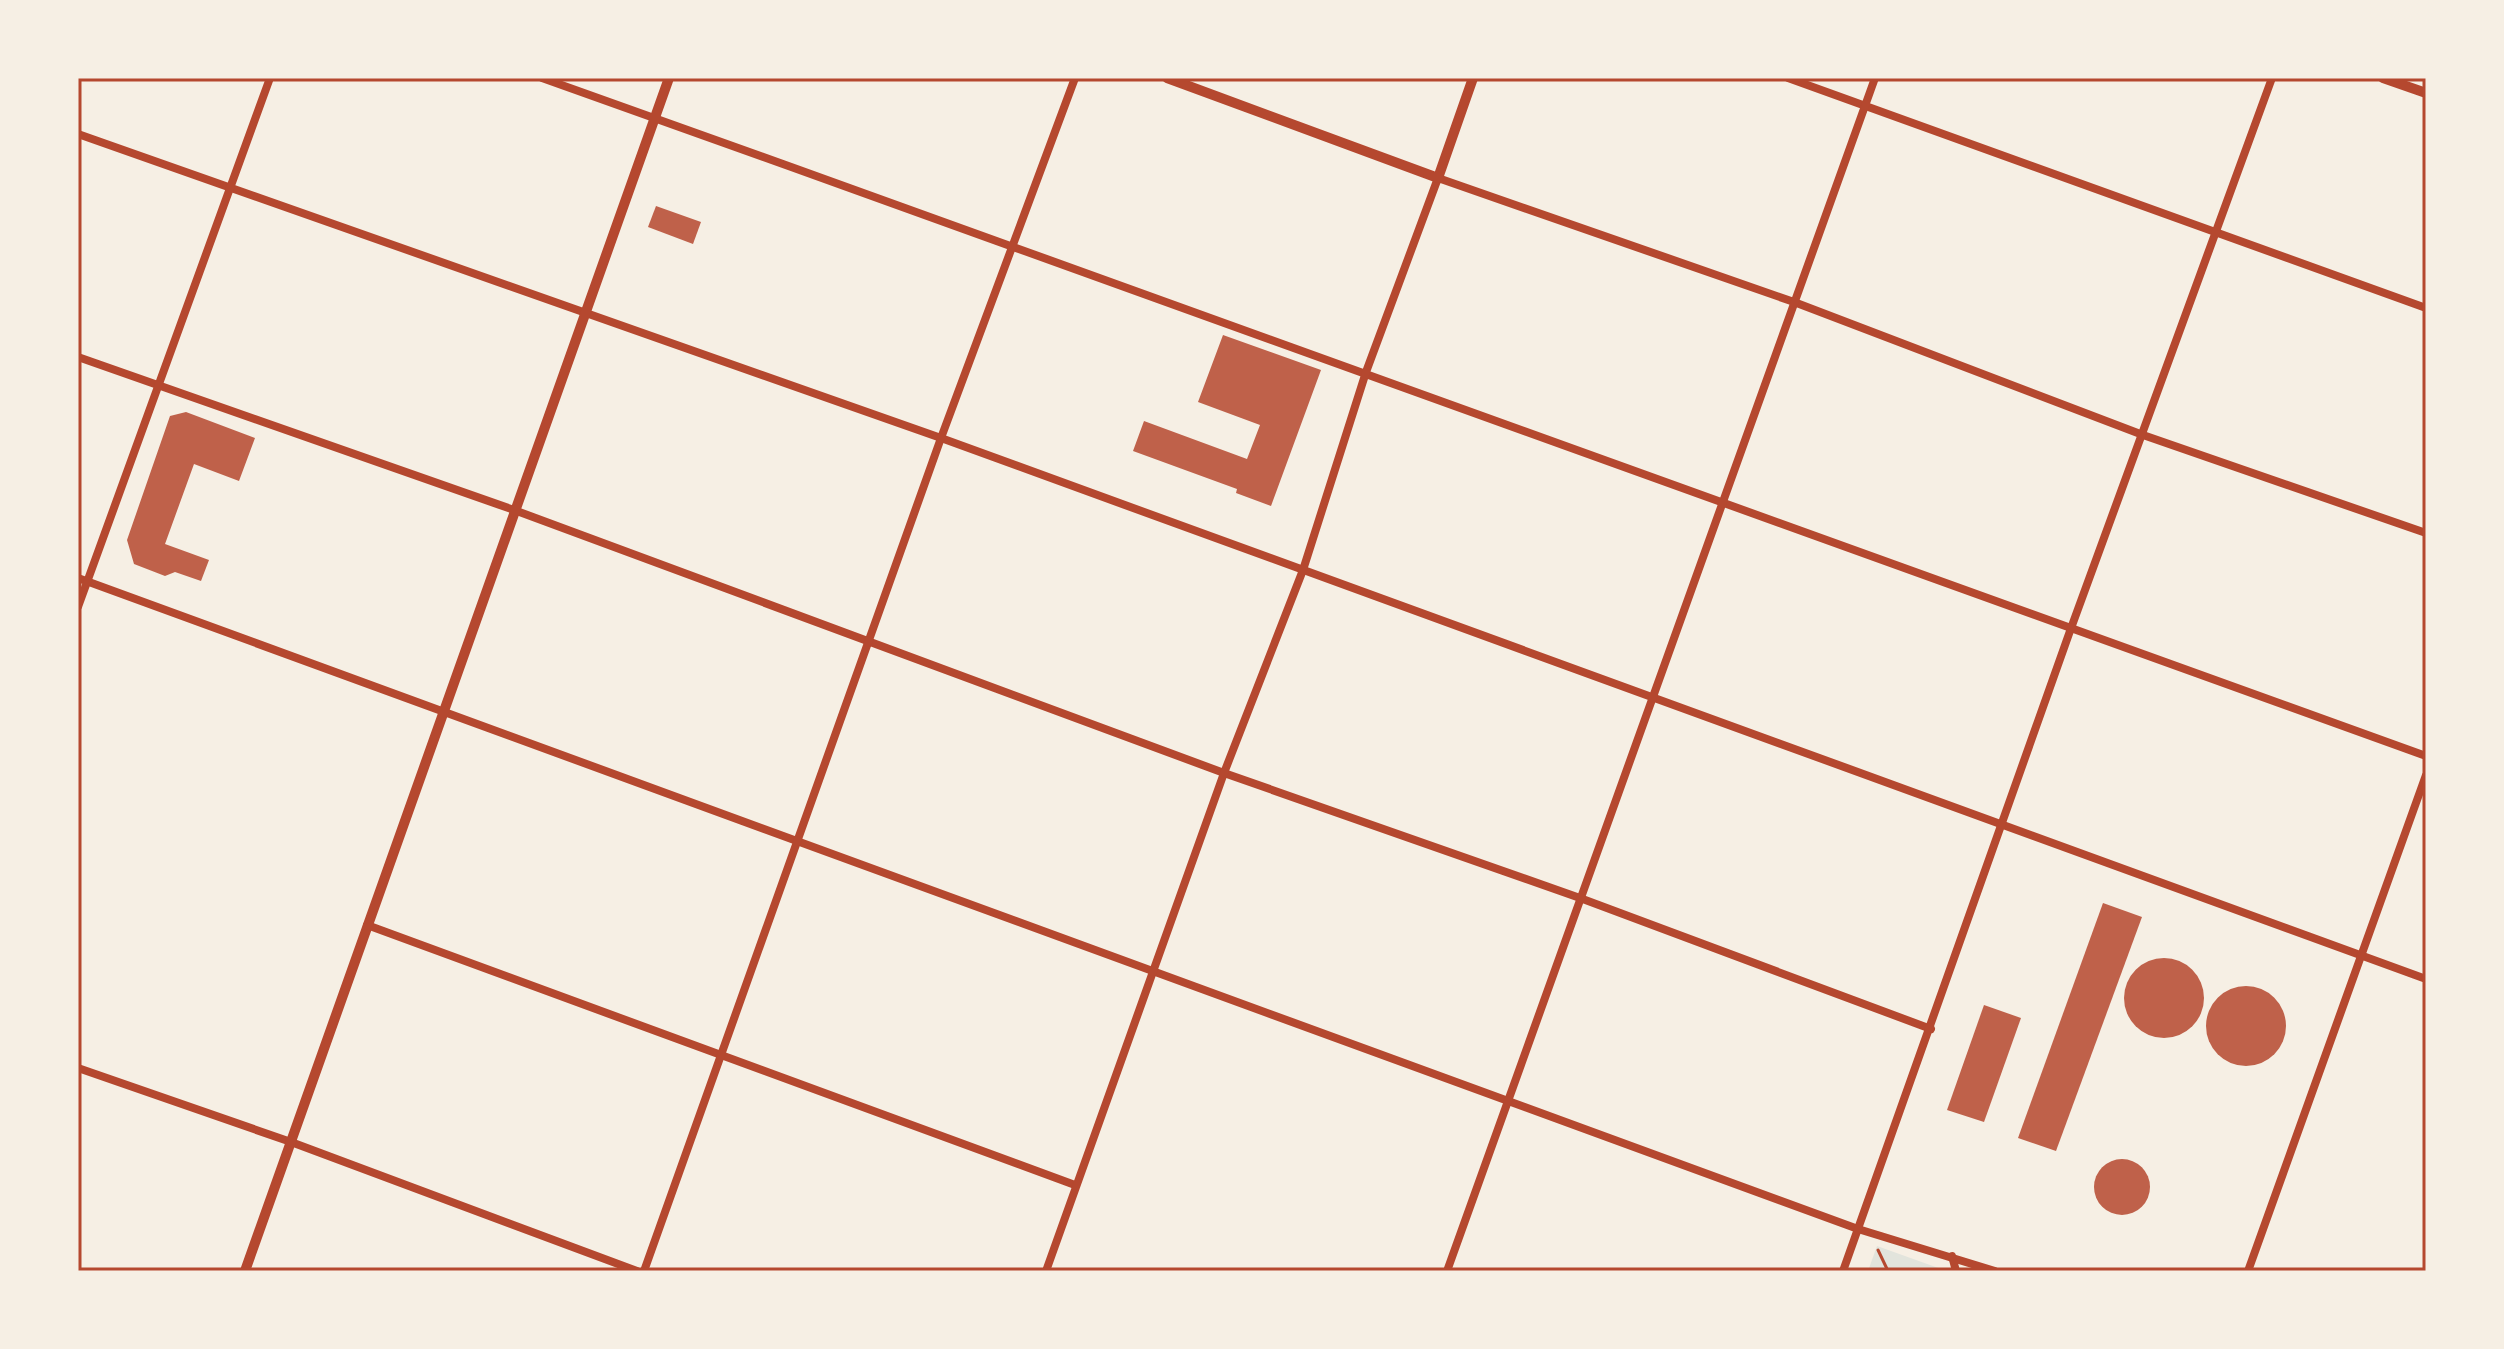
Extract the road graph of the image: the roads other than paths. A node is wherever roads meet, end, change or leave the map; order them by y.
1 (270, 78) edge
2 (542, 78) edge
3 (669, 78) edge
4 (1075, 78) edge
5 (1167, 78) edge
6 (1473, 78) edge
7 (1788, 78) edge
8 (1875, 78) edge
9 (2272, 78) edge
10 (2383, 78) edge
11 (2426, 93) edge
12 (1865, 106) junction
13 (654, 118) junction
14 (78, 134) edge
15 (1438, 178) junction
16 (231, 186) junction
17 (2216, 235) junction
18 (1012, 248) junction
19 (1794, 302) junction
20 (2426, 308) edge
21 (585, 311) junction
22 (78, 357) edge
23 (1366, 372) junction
24 (159, 386) junction
25 (2143, 435) junction
26 (941, 438) junction
27 (1722, 502) junction
28 (514, 510) junction
29 (2426, 533) edge
30 (1303, 570) junction
31 (82, 580) edge
32 (78, 607) edge
33 (2070, 631) junction
34 (870, 640) junction
35 (1651, 697) junction
36 (443, 711) junction
37 (2426, 756) edge
38 (1224, 773) junction
39 (2426, 775) edge
40 (2002, 827) junction
41 (799, 841) junction
42 (1580, 898) junction
43 (367, 925) junction
44 (2362, 955) junction
45 (1154, 972) junction
46 (2426, 979) edge
47 (1931, 1029) junction
48 (722, 1055) junction
49 (78, 1068) edge
50 (1509, 1100) junction
51 (291, 1142) junction
52 (1075, 1185) junction
53 (1858, 1229) junction
54 (1952, 1256) junction
55 (245, 1271) edge
56 (637, 1271) edge
57 (644, 1271) edge
58 (1046, 1271) edge
59 (1447, 1271) edge
60 (1843, 1271) edge
61 (1956, 1271) edge
62 (1995, 1271) edge
63 (2248, 1271) edge

1 - 16 street
2 - 13 street
3 - 13 street
4 - 18 street
5 - 15 street
6 - 15 street
7 - 12 street
8 - 12 street
9 - 17 street
10 - 11 street
12 - 17 street
12 - 19 street
13 - 18 street
13 - 21 street
14 - 16 street
15 - 19 street
15 - 23 street
16 - 21 street
16 - 24 street
17 - 20 street
17 - 25 street
18 - 23 street
18 - 26 street
19 - 25 street
19 - 27 street
21 - 26 street
21 - 28 street
22 - 24 street
23 - 27 street
23 - 30 street
24 - 28 street
24 - 31 street
25 - 29 street
25 - 33 street
26 - 30 street
26 - 34 street
27 - 33 street
27 - 35 street
28 - 34 street
28 - 36 street
30 - 35 street
30 - 38 street
31 - 32 street
31 - 36 street
33 - 37 street
33 - 40 street
34 - 38 street
34 - 41 street
35 - 40 street
35 - 42 street
36 - 41 street
36 - 43 street
38 - 42 street
38 - 45 street
39 - 44 street
40 - 44 street
40 - 47 street
41 - 45 street
41 - 48 street
42 - 47 street
42 - 50 street
43 - 48 street
43 - 51 street
44 - 46 street
44 - 63 street
45 - 50 street
45 - 52 street
47 - 53 street
48 - 52 street
48 - 57 street
49 - 51 street
50 - 53 street
50 - 59 street
51 - 55 street
51 - 56 street
52 - 58 street
53 - 54 street
53 - 60 street
54 - 61 street
54 - 62 street

